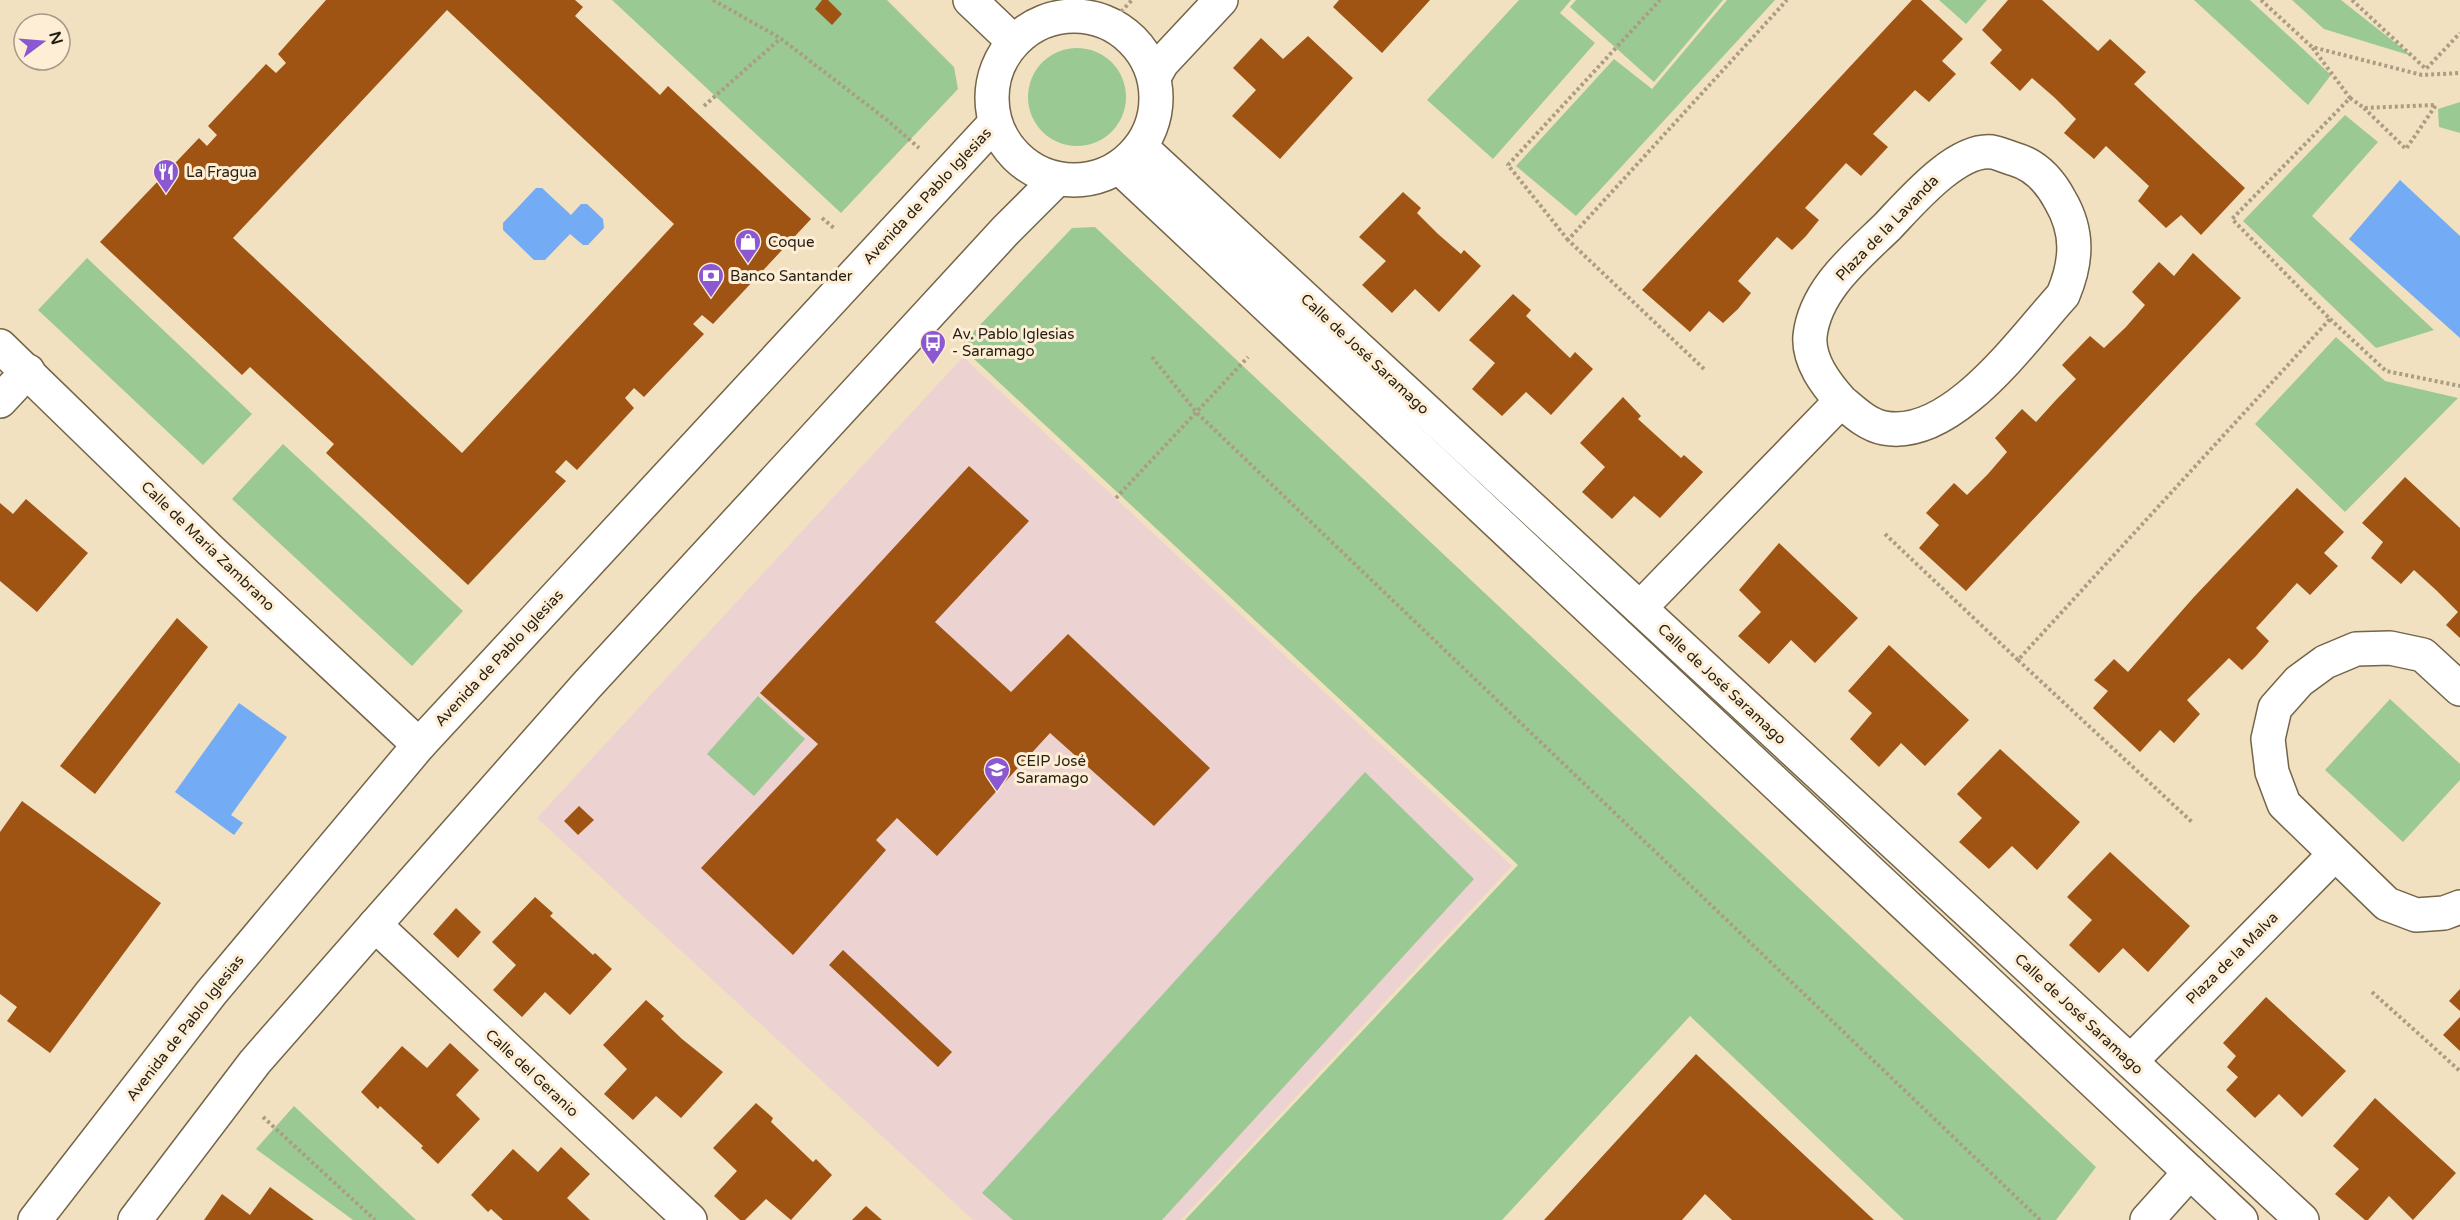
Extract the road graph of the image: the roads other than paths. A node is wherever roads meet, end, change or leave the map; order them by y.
1 (970, 0) edge
2 (1221, 0) edge
3 (1103, 10) edge
4 (1012, 39) junction
5 (1158, 70) junction
6 (994, 125) junction
7 (1133, 160) junction
8 (1056, 180) junction
9 (0, 346) edge
10 (28, 371) junction
11 (1841, 400) junction
12 (0, 401) edge
13 (1640, 608) junction
14 (2460, 688) edge
15 (419, 744) junction
16 (2334, 855) junction
17 (2460, 907) edge
18 (375, 925) junction
19 (2131, 1061) junction
20 (2190, 1172) junction
21 (35, 1220) edge
22 (135, 1220) edge
23 (690, 1220) edge
24 (2147, 1220) edge
25 (2241, 1220) edge
26 (2302, 1220) edge

1 - 4 street
2 - 5 street
3 - 4 street
3 - 5 street
4 - 6 street
5 - 7 street
6 - 8 street
6 - 15 street, Avenida de Pablo Iglesias
7 - 8 street
7 - 13 street, Calle de José Saramago
7 - 20 street
8 - 18 street
9 - 10 street, Calle de María Zambrano
10 - 12 street
10 - 15 street, Calle de María Zambrano
11 - 11 street, Plaza de la Lavanda
11 - 13 street
13 - 19 street, Calle de José Saramago
14 - 16 street
15 - 21 street, Avenida de Pablo Iglesias
16 - 17 street
16 - 19 street, Plaza de la Malva
18 - 22 street
18 - 23 street, Calle del Geranio
19 - 26 street, Calle de José Saramago
20 - 24 street
20 - 25 street

